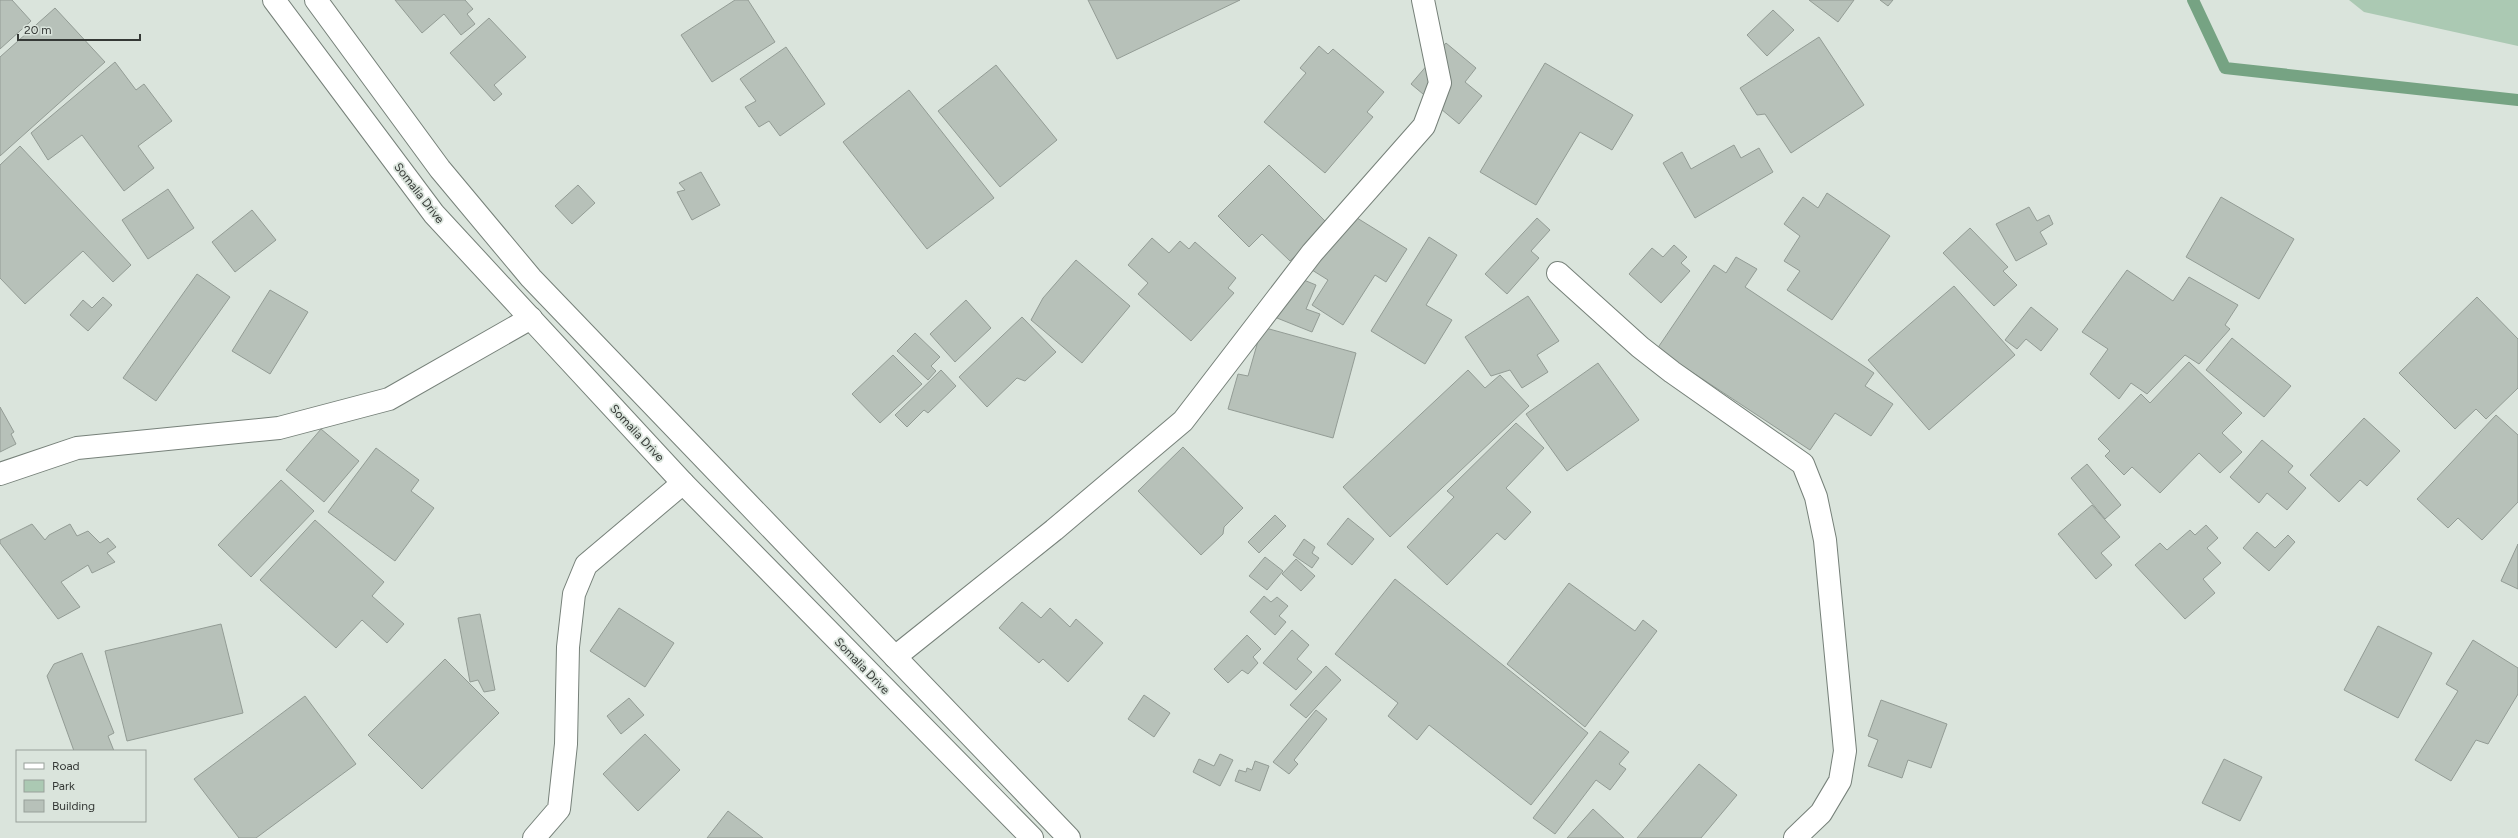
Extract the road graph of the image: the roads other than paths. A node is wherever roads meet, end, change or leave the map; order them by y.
1 (274, 0) edge
2 (316, 0) edge
3 (1423, 0) edge
4 (1558, 273) dead end
5 (531, 318) junction
6 (0, 474) edge
7 (683, 483) junction
8 (895, 657) junction
9 (534, 838) edge
10 (1032, 838) edge
11 (1070, 838) edge
12 (1795, 838) edge

1 - 5 street, Somalia Drive
2 - 8 street
3 - 8 street
4 - 12 street
5 - 6 street
5 - 7 street, Somalia Drive
7 - 9 street
7 - 10 street, Somalia Drive
8 - 11 street

